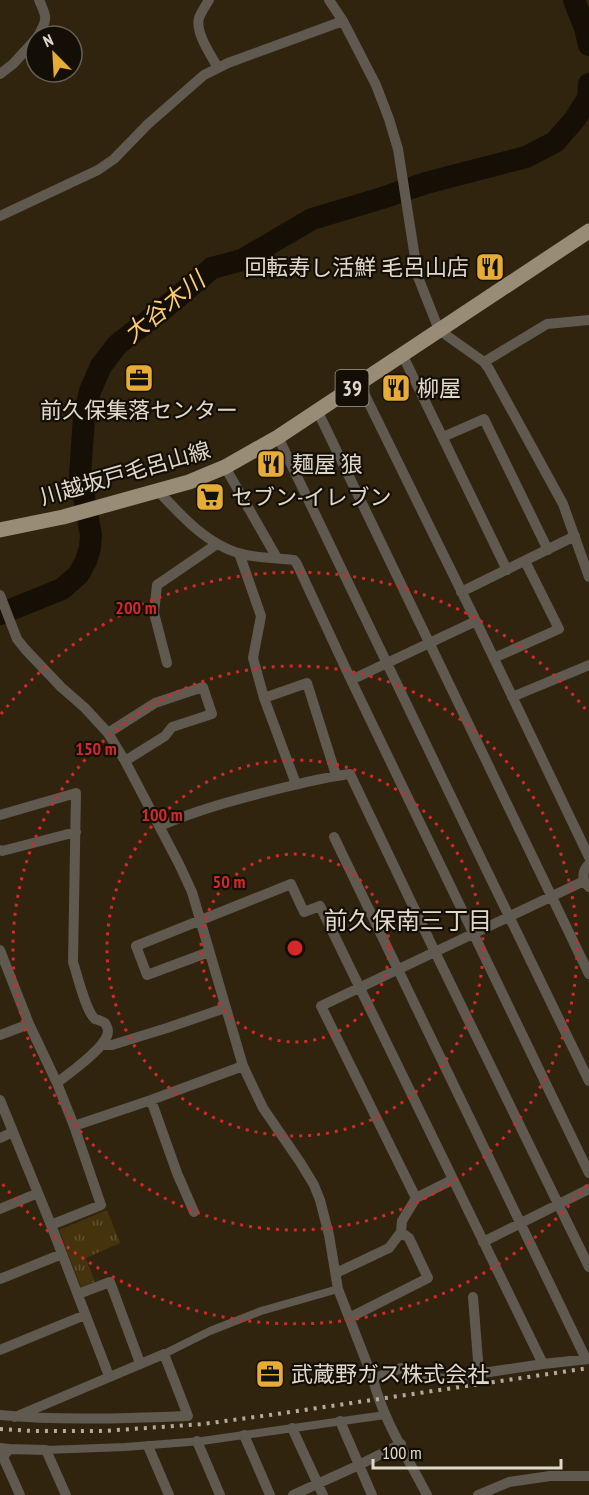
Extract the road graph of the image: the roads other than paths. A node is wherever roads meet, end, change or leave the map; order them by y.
1 (39, 0) edge
2 (209, 0) edge
3 (330, 0) edge
4 (342, 21) junction
5 (45, 24) edge
6 (24, 52) edge
7 (218, 68) junction
8 (0, 74) edge
9 (0, 216) edge
10 (589, 231) edge
11 (589, 320) edge
12 (439, 330) junction
13 (402, 354) junction
14 (484, 362) junction
15 (359, 383) junction
16 (317, 411) junction
17 (278, 437) junction
18 (443, 437) junction
19 (225, 467) junction
20 (158, 490) junction
21 (0, 530) edge
22 (575, 536) junction
23 (217, 544) junction
24 (548, 550) junction
25 (240, 553) junction
26 (277, 558) junction
27 (525, 561) junction
28 (507, 570) junction
29 (589, 577) edge
30 (461, 592) junction
31 (0, 595) edge
32 (476, 621) junction
33 (430, 643) junction
34 (494, 658) junction
35 (167, 663) dead end
36 (388, 663) junction
37 (589, 665) edge
38 (351, 680) junction
39 (512, 697) junction
40 (264, 698) junction
41 (108, 732) junction
42 (125, 761) junction
43 (336, 775) junction
44 (296, 784) junction
45 (0, 815) edge
46 (160, 826) junction
47 (76, 832) junction
48 (334, 837) dead end
49 (0, 850) edge
50 (589, 857) edge
51 (589, 864) edge
52 (586, 884) edge
53 (552, 897) junction
54 (509, 917) junction
55 (199, 919) junction
56 (473, 934) junction
57 (0, 950) edge
58 (209, 952) junction
59 (435, 952) junction
60 (398, 969) junction
61 (589, 974) edge
62 (360, 987) junction
63 (225, 1008) junction
64 (29, 1024) junction
65 (0, 1035) edge
66 (102, 1045) junction
67 (243, 1066) junction
68 (589, 1081) edge
69 (57, 1083) junction
70 (0, 1100) edge
71 (151, 1100) junction
72 (74, 1126) junction
73 (13, 1132) junction
74 (0, 1138) edge
75 (589, 1173) edge
76 (452, 1180) junction
77 (589, 1189) edge
78 (38, 1193) junction
79 (416, 1198) junction
80 (559, 1204) junction
81 (0, 1209) edge
82 (194, 1212) dead end
83 (520, 1222) junction
84 (51, 1225) junction
85 (401, 1232) junction
86 (483, 1242) junction
87 (62, 1254) junction
88 (589, 1267) edge
89 (336, 1272) junction
90 (0, 1279) edge
91 (338, 1289) junction
92 (78, 1294) junction
93 (473, 1297) dead end
94 (85, 1315) junction
95 (349, 1318) junction
96 (0, 1350) edge
97 (164, 1354) junction
98 (587, 1359) edge
99 (140, 1363) junction
100 (543, 1364) junction
101 (479, 1373) junction
102 (109, 1376) junction
103 (373, 1379) junction
104 (0, 1415) edge
105 (385, 1415) junction
106 (15, 1417) junction
107 (340, 1421) junction
108 (292, 1428) junction
109 (243, 1435) junction
110 (197, 1441) junction
111 (400, 1444) junction
112 (148, 1446) junction
113 (46, 1450) junction
114 (3, 1453) edge
115 (359, 1465) junction
116 (589, 1476) edge
117 (318, 1484) junction
118 (20, 1495) edge
119 (66, 1495) edge
120 (169, 1495) edge
121 (220, 1495) edge
122 (270, 1495) edge
123 (293, 1495) edge
124 (323, 1495) edge
125 (372, 1495) edge
126 (427, 1495) edge
127 (478, 1495) edge

1 - 5 street
2 - 7 street
3 - 4 street
4 - 7 street
4 - 12 street
6 - 8 street
7 - 9 street
10 - 12 main road, 川越坂戸毛呂山線 / 39
11 - 14 street
12 - 13 main road, 川越坂戸毛呂山線 / 39
12 - 14 street
13 - 15 main road, 川越坂戸毛呂山線 / 39
13 - 18 street
14 - 22 street
15 - 16 main road, 川越坂戸毛呂山線 / 39
15 - 30 street
16 - 17 main road, 川越坂戸毛呂山線 / 39
16 - 33 street
17 - 19 main road, 川越坂戸毛呂山線 / 39
17 - 36 street
18 - 24 street
18 - 28 street
19 - 20 main road, 川越坂戸毛呂山線 / 39
19 - 26 street
20 - 21 main road, 川越坂戸毛呂山線 / 39
20 - 23 street
22 - 24 street
22 - 29 street
23 - 25 street
23 - 35 street
24 - 27 street
25 - 26 street
25 - 40 street
26 - 38 street
27 - 28 street
27 - 34 street
28 - 30 street
30 - 32 street
31 - 41 street
32 - 33 street
32 - 34 street
33 - 36 street
33 - 53 street
34 - 39 street
36 - 38 street
36 - 54 street
37 - 39 street
38 - 56 street
39 - 50 street
40 - 43 street
40 - 44 street
41 - 42 street
41 - 42 street
42 - 46 street
43 - 44 street
43 - 59 street
44 - 46 street
45 - 47 street
46 - 55 street
47 - 49 street
47 - 66 street
48 - 60 street
51 - 52 street
52 - 53 street
53 - 54 street
53 - 61 street
54 - 56 street
54 - 68 street
55 - 58 street
55 - 58 street
55 - 62 street
56 - 59 street
56 - 75 street
57 - 64 street
58 - 63 street
59 - 60 street
59 - 80 street
60 - 62 street
60 - 83 street
62 - 76 street
62 - 79 street
63 - 66 street
63 - 67 street
64 - 65 street
64 - 69 street
66 - 69 street
67 - 71 street
67 - 89 street
69 - 72 street
70 - 73 street
71 - 72 street
71 - 82 street
72 - 84 street
73 - 74 street
73 - 78 street
76 - 79 street
76 - 86 street
77 - 80 street
78 - 81 street
78 - 84 street
79 - 85 street
80 - 83 street
80 - 88 street
83 - 86 street
83 - 98 street
84 - 87 street
85 - 89 street
85 - 95 street
86 - 100 street
87 - 90 street
87 - 92 street
89 - 91 street
91 - 95 street
91 - 97 street
92 - 94 street
92 - 99 street
93 - 101 street
94 - 96 street
94 - 102 street
95 - 103 street
97 - 99 street
97 - 106 street
98 - 100 street
99 - 102 street
100 - 101 street
101 - 103 street
102 - 106 street
103 - 105 street
104 - 106 street
105 - 107 street
105 - 111 street
107 - 108 street
107 - 115 street
108 - 109 street
108 - 117 street
109 - 110 street
109 - 122 street
110 - 112 street
110 - 121 street
111 - 115 street
111 - 126 street
112 - 113 street
112 - 120 street
113 - 114 street
113 - 119 street
114 - 118 street
115 - 117 street
115 - 125 street
116 - 127 street
117 - 123 street
117 - 124 street

